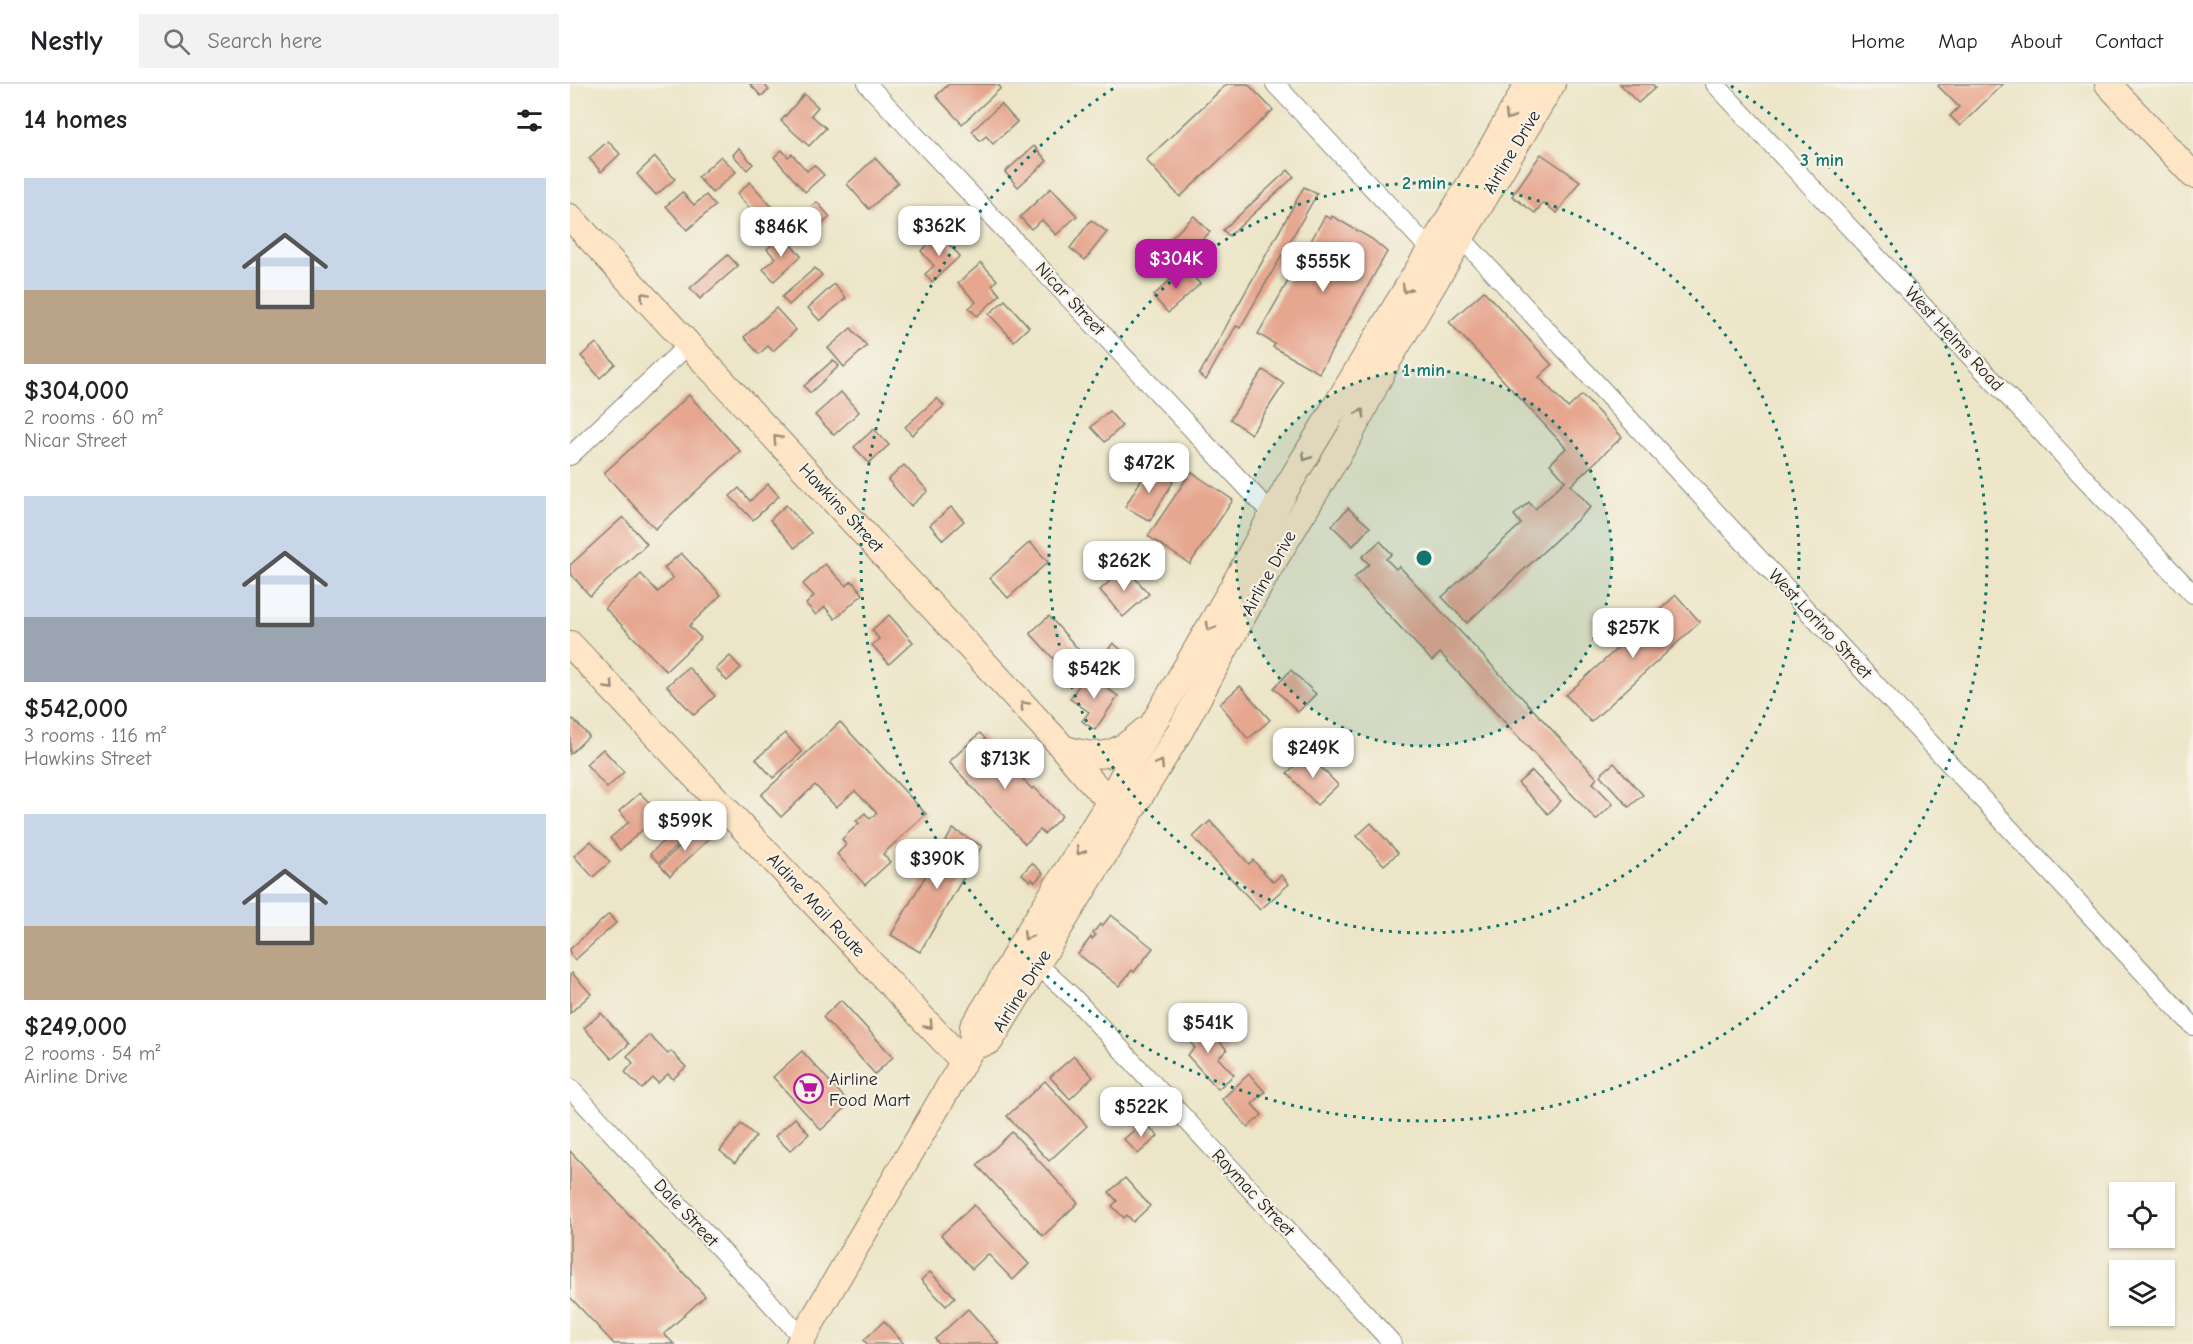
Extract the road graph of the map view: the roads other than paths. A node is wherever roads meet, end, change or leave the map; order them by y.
1 (867, 84) edge
2 (1275, 84) edge
3 (1528, 84) edge
4 (1552, 84) edge
5 (1715, 84) edge
6 (2108, 84) edge
7 (2193, 175) edge
8 (570, 217) edge
9 (1454, 229) junction
10 (1437, 257) junction
11 (689, 344) junction
12 (570, 456) edge
13 (1272, 514) junction
14 (2193, 594) edge
15 (570, 644) edge
16 (1158, 719) junction
17 (1063, 748) junction
18 (1120, 808) junction
19 (1038, 965) junction
20 (2193, 1026) edge
21 (967, 1054) junction
22 (570, 1088) edge
23 (801, 1341) edge
24 (1393, 1344) edge

1 - 13 street, Nicar Street
2 - 10 street
3 -> 9 main road, Airline Drive
4 - 9 main road, Airline Drive
5 - 14 street, West Helms Road
6 - 7 main road
11 -> 8 main road, Hawkins Street
9 - 10 main road, Airline Drive
9 - 20 street, West Lorino Street
10 -> 13 main road, Airline Drive
18 -> 10 main road, Airline Drive
11 - 12 street
17 -> 11 main road, Hawkins Street
13 -> 16 main road, Airline Drive
15 -> 21 main road, Aldine Mail Route
16 - 17 main road
16 - 18 main road, Airline Drive
17 - 18 main road, Hawkins Street
18 - 19 main road, Airline Drive
18 -> 21 main road, Airline Drive
19 - 21 main road, Airline Drive
19 - 24 street, Raymac Street
21 - 23 main road, Airline Drive
22 - 23 street, Dale Street

